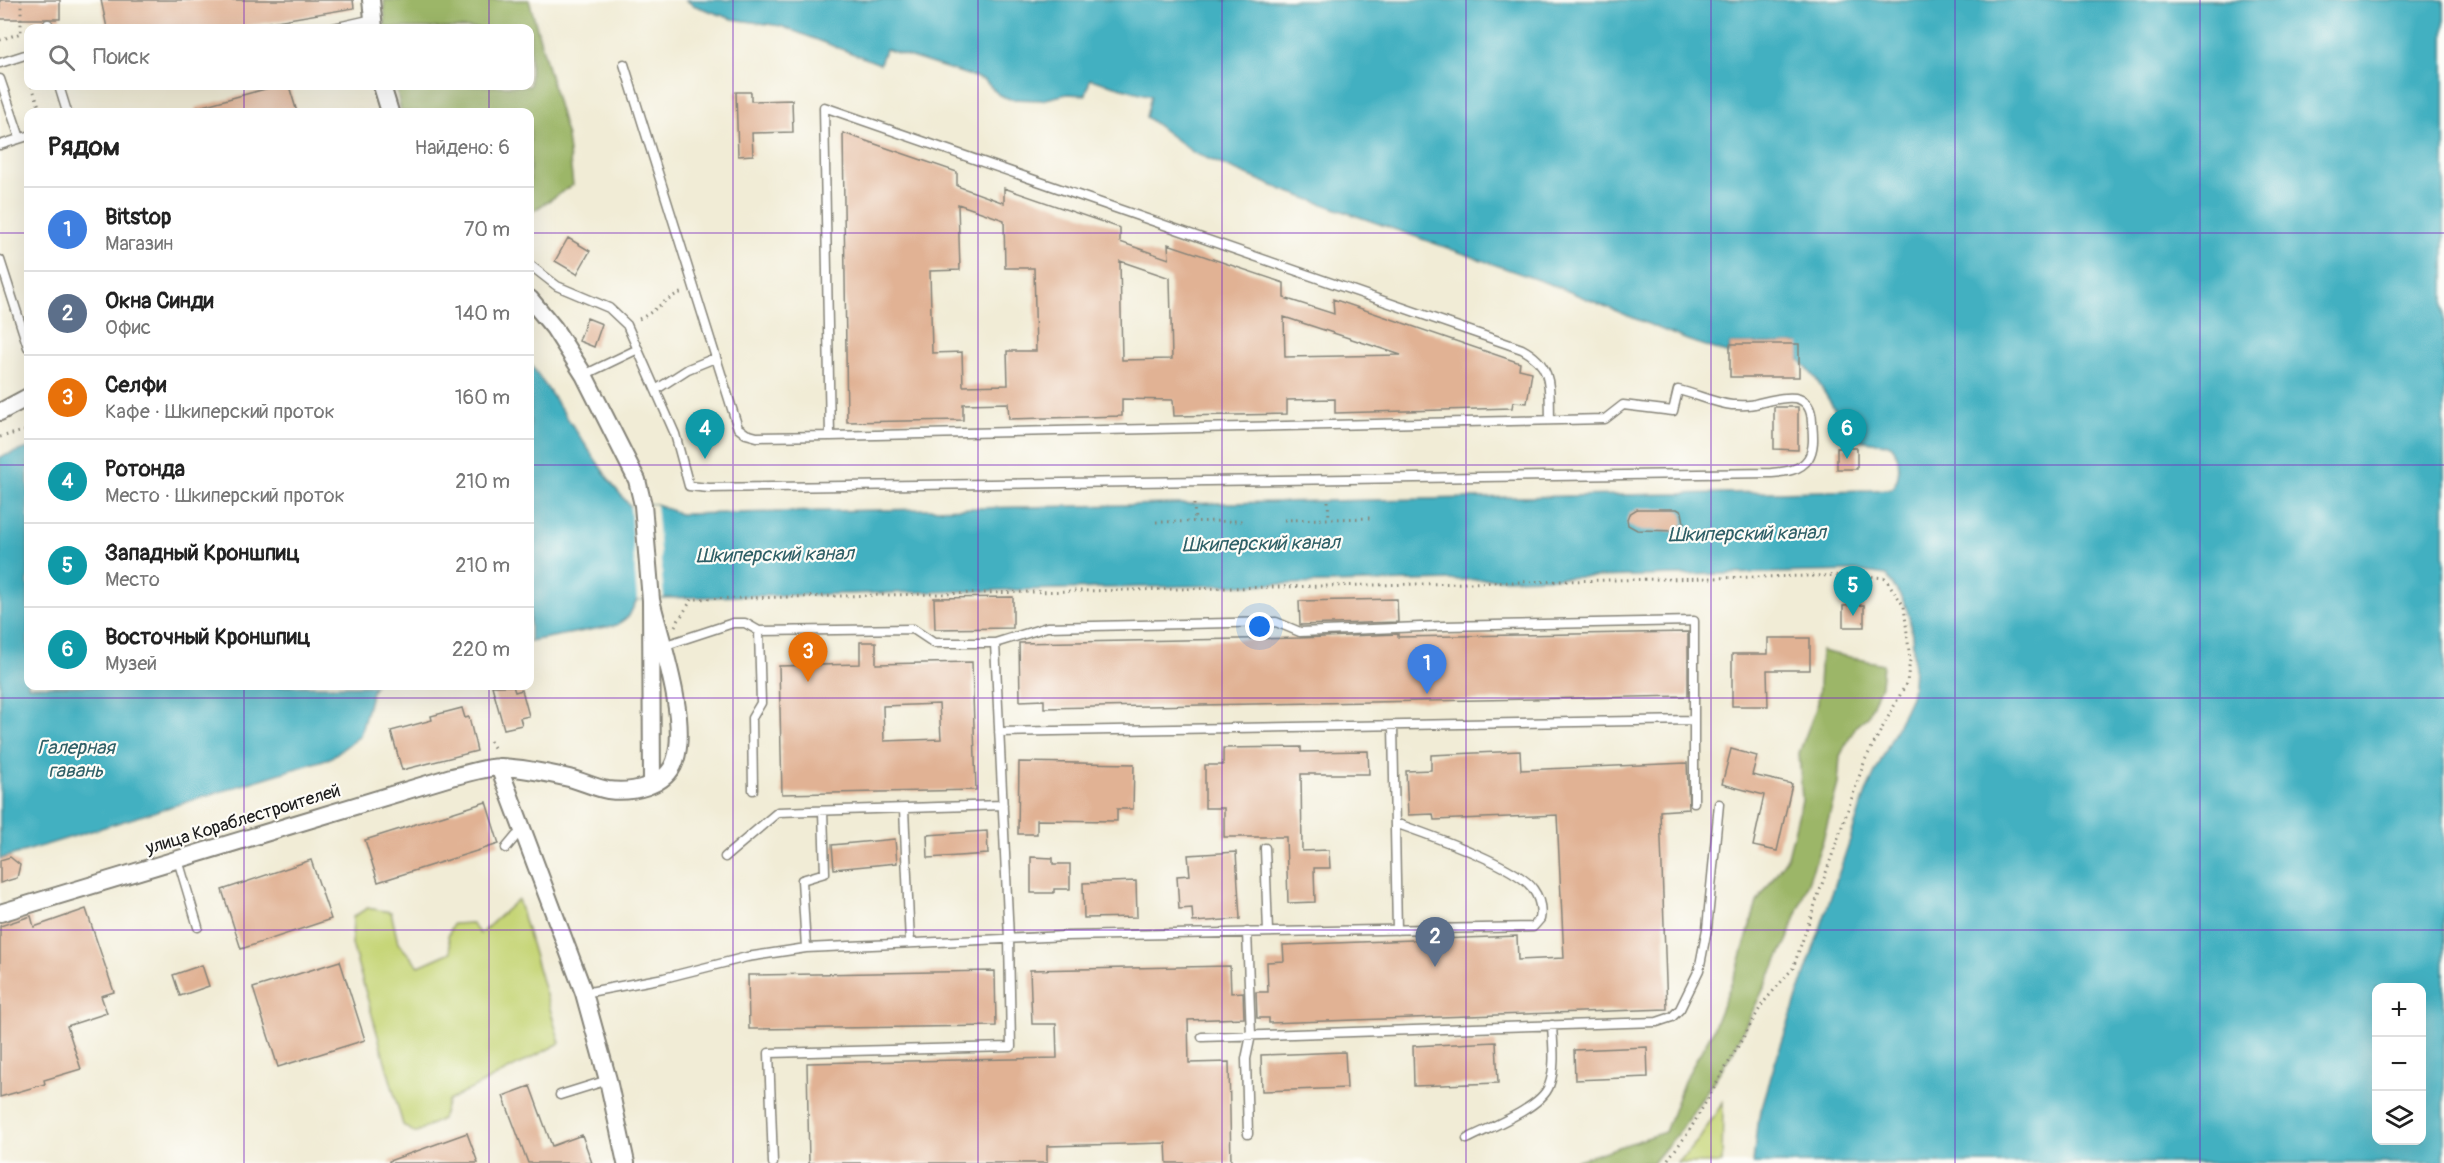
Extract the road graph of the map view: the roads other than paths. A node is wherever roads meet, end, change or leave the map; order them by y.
1 (371, 0) edge
2 (374, 24) edge
3 (24, 55) edge
4 (0, 63) edge
5 (624, 64) dead end
6 (0, 79) edge
7 (59, 90) edge
8 (383, 90) edge
9 (66, 108) edge
10 (389, 108) edge
11 (24, 135) edge
12 (24, 137) edge
13 (0, 145) edge
14 (0, 260) edge
15 (534, 268) edge
16 (534, 304) edge
17 (24, 335) edge
18 (638, 349) junction
19 (715, 358) junction
20 (584, 375) junction
21 (657, 389) junction
22 (24, 399) edge
23 (0, 412) edge
24 (1550, 420) junction
25 (830, 436) junction
26 (651, 600) junction
27 (759, 631) junction
28 (995, 643) junction
29 (662, 646) junction
30 (1695, 720) junction
31 (1393, 726) junction
32 (999, 732) junction
33 (499, 767) junction
34 (652, 784) junction
35 (753, 790) dead end
36 (1694, 802) dead end
37 (1719, 804) dead end
38 (1003, 805) junction
39 (904, 808) junction
40 (823, 811) junction
41 (1395, 823) junction
42 (525, 832) junction
43 (506, 848) dead end
44 (1265, 848) dead end
45 (725, 857) dead end
46 (178, 860) junction
47 (0, 913) edge
48 (198, 927) dead end
49 (1397, 930) junction
50 (1247, 932) junction
51 (1268, 932) junction
52 (1009, 938) junction
53 (910, 943) junction
54 (806, 948) junction
55 (584, 993) junction
56 (1552, 1025) junction
57 (1251, 1035) junction
58 (1202, 1037) dead end
59 (608, 1080) junction
60 (560, 1095) dead end
61 (1248, 1134) dead end
62 (1467, 1139) dead end
63 (626, 1163) edge
64 (773, 1163) edge

1 - 2 street
3 - 4 lane
5 - 19 lane
6 - 11 lane
7 - 9 lane
8 - 10 street
12 - 13 lane
14 - 17 lane
15 - 18 lane
16 - 20 street
18 - 20 lane
18 - 21 lane
19 - 21 lane
19 - 25 lane
20 - 26 street
21 - 24 lane
22 - 23 street
24 - 25 lane
24 - 25 lane
26 - 29 street
26 - 34 street
27 - 28 lane
27 - 29 lane
27 - 35 lane
28 - 30 lane
28 - 32 lane
29 - 34 street
30 - 31 lane
30 - 36 lane
31 - 32 lane
31 - 41 lane
32 - 38 lane
33 - 34 street
33 - 42 street
33 - 46 street, улица Кораблестроителей
37 - 56 lane
38 - 39 lane
38 - 52 lane
39 - 40 lane
39 - 53 lane
40 - 45 lane
40 - 54 lane
41 - 49 lane
41 - 49 lane
42 - 43 lane
42 - 55 street
44 - 51 lane
46 - 47 street, улица Кораблестроителей
46 - 48 lane
49 - 51 lane
50 - 51 lane
50 - 52 lane
50 - 57 lane
52 - 53 lane
52 - 64 lane
53 - 54 lane
54 - 55 lane
55 - 59 street
56 - 57 lane
56 - 62 lane
57 - 58 lane
57 - 61 lane
59 - 60 lane
59 - 63 street

